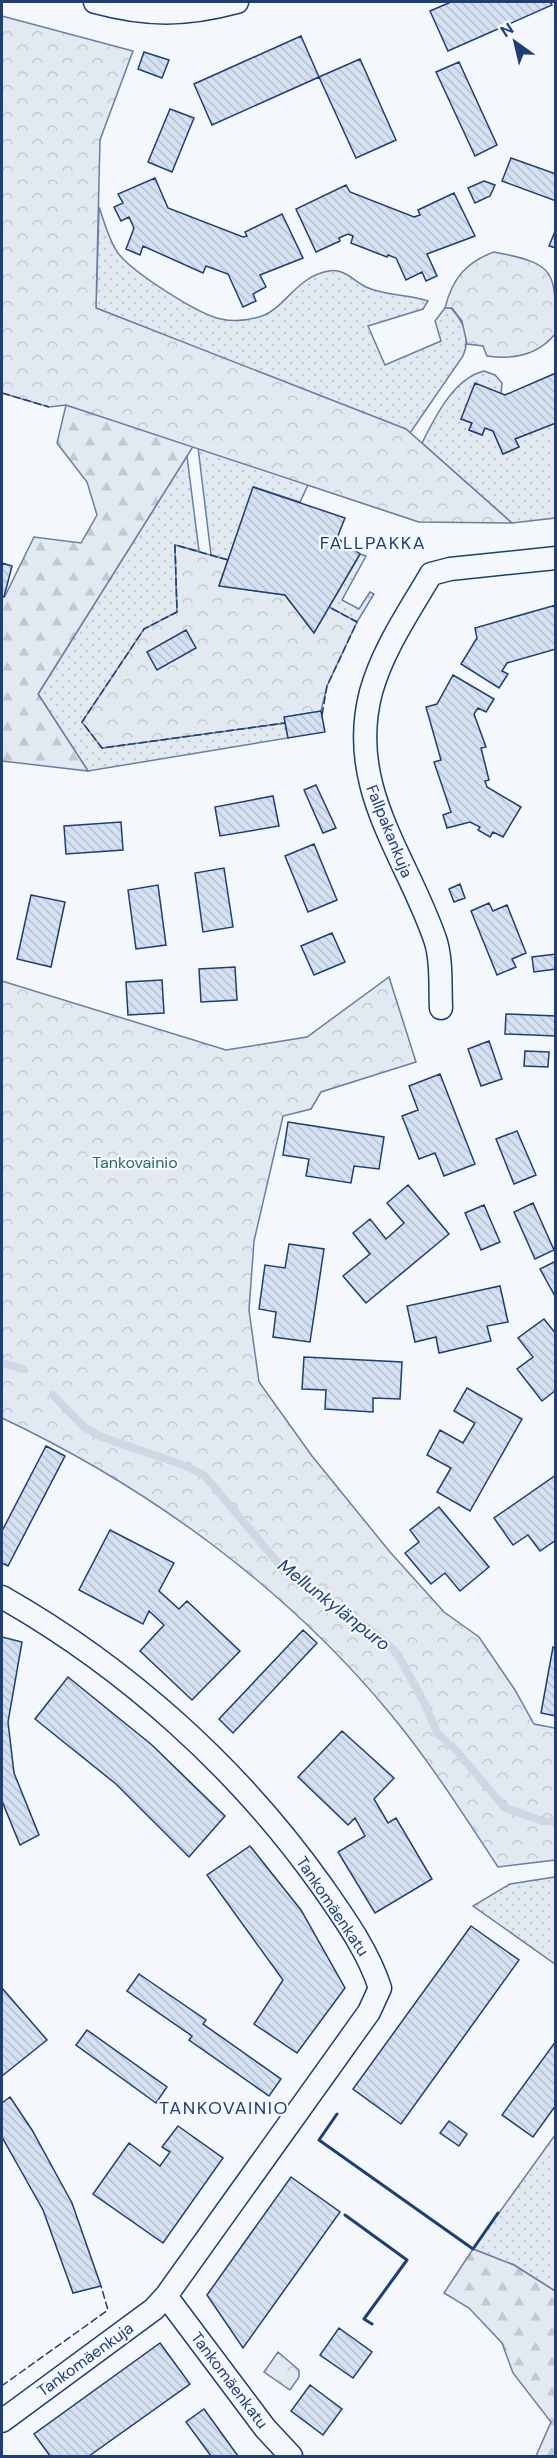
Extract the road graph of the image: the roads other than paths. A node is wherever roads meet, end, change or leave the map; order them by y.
1 (95, 2) edge
2 (237, 2) edge
3 (555, 558) edge
4 (441, 1008) dead end
5 (2, 1597) edge
6 (166, 2296) junction
7 (2, 2421) edge
8 (291, 2457) edge

1 - 2 street
3 - 4 street, Fallpakankuja
5 - 6 street, Tankomäenkatu
6 - 7 street, Tankomäenkuja
6 - 8 street, Tankomäenkatu

